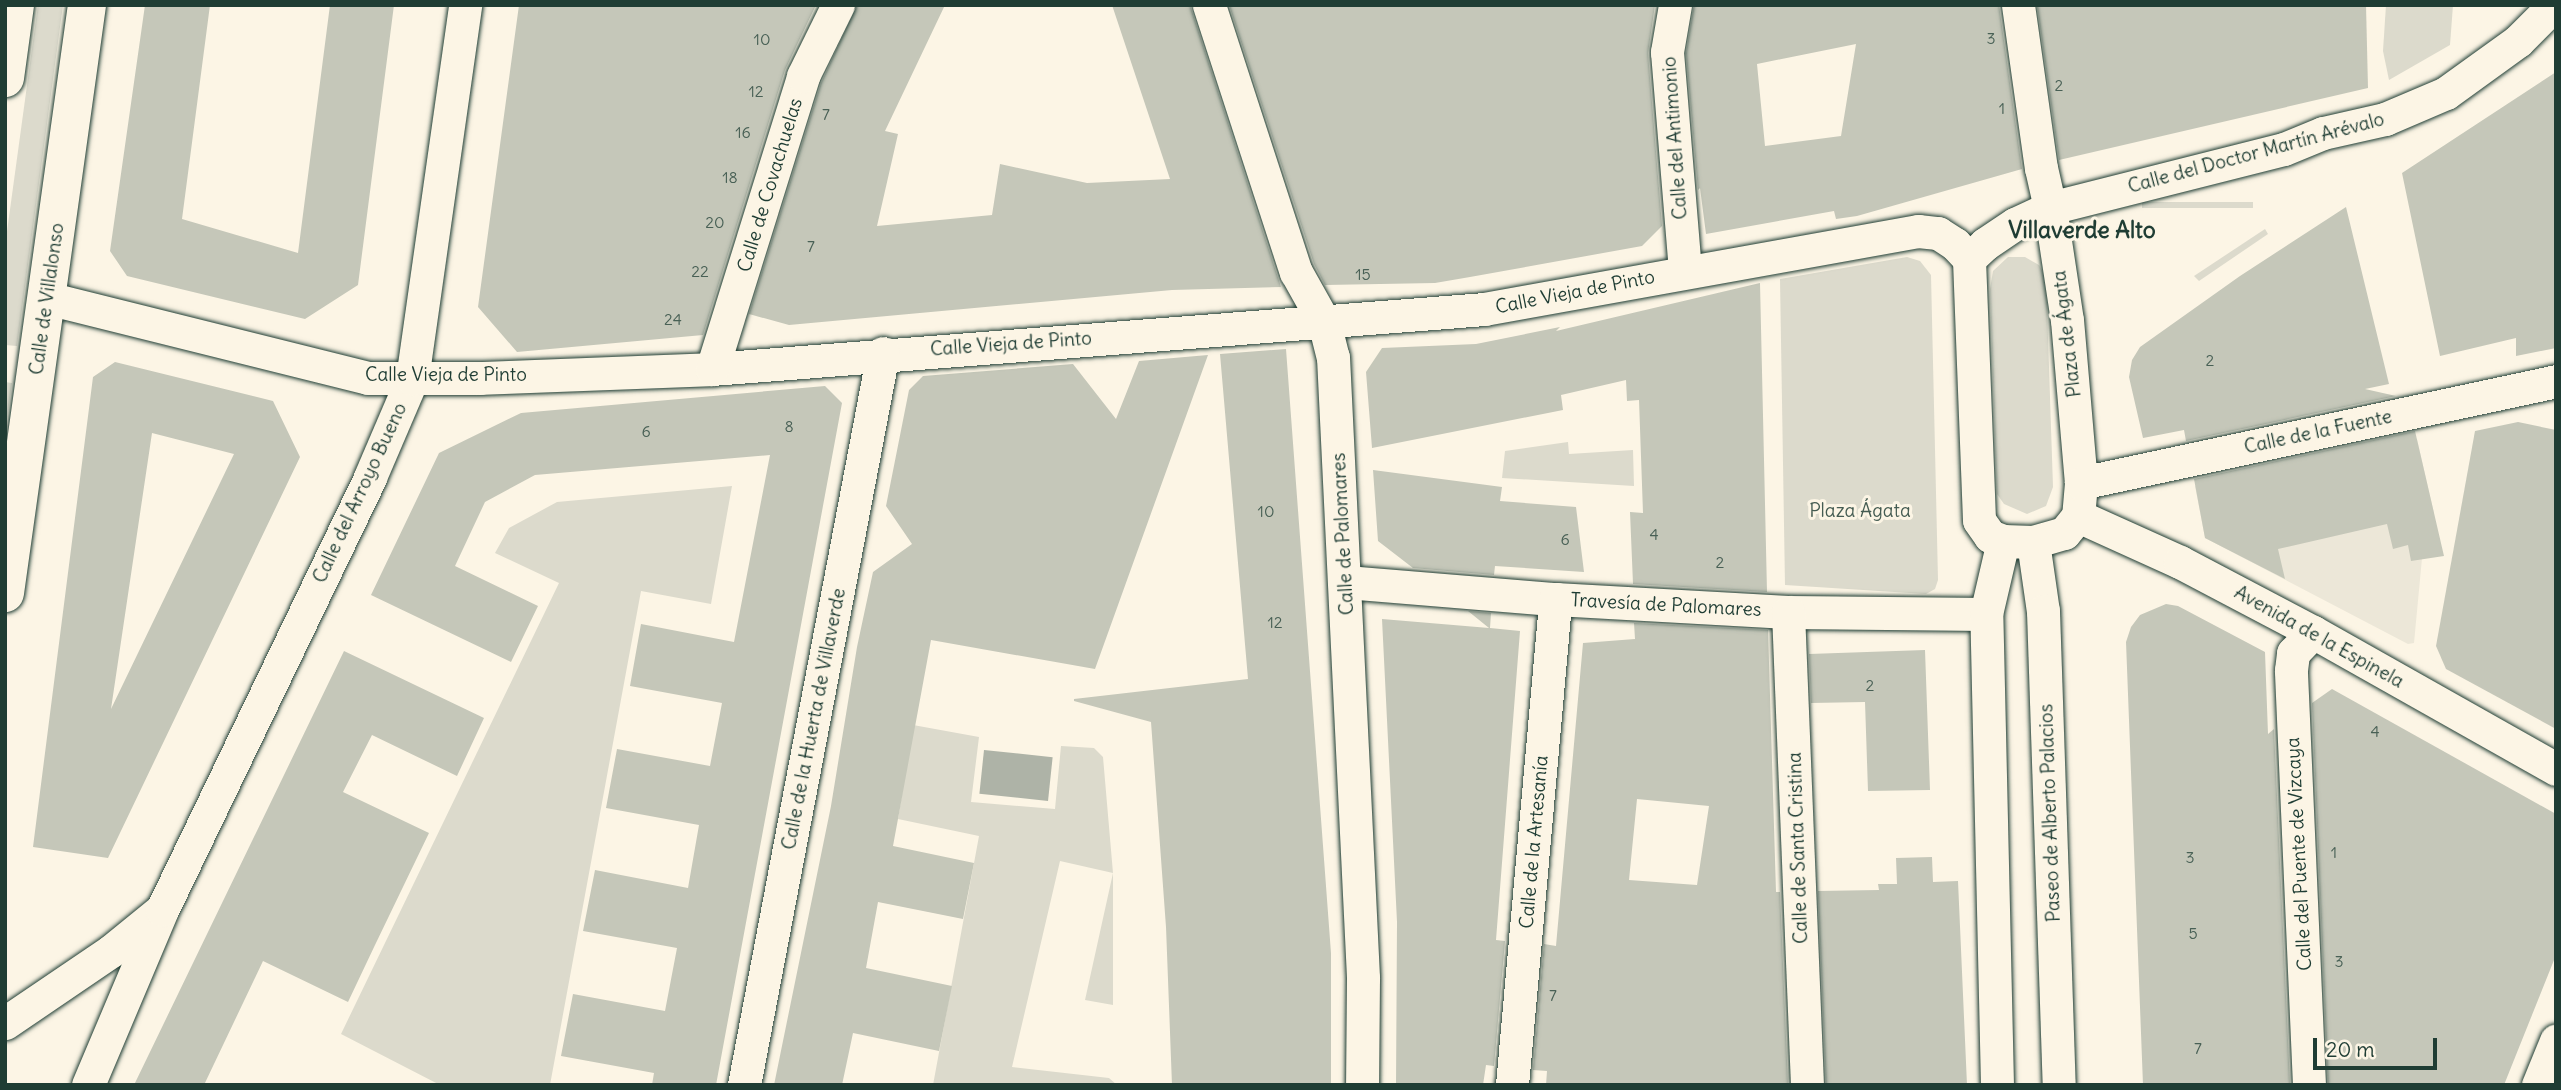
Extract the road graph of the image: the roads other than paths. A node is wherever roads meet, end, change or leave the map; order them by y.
1 (15, 5) edge
2 (88, 5) edge
3 (465, 5) edge
4 (838, 5) edge
5 (1209, 5) edge
6 (1675, 5) edge
7 (2018, 5) edge
8 (2554, 5) edge
9 (5, 78) edge
10 (2050, 208) junction
11 (1969, 259) junction
12 (1685, 271) junction
13 (47, 298) junction
14 (1324, 321) junction
15 (883, 353) junction
16 (712, 369) junction
17 (412, 379) junction
18 (2556, 381) edge
19 (2081, 483) junction
20 (2078, 516) junction
21 (2018, 541) junction
22 (1346, 582) junction
23 (5, 593) edge
24 (1555, 599) junction
25 (1788, 612) junction
26 (1986, 614) junction
27 (2313, 632) junction
28 (2556, 769) edge
29 (162, 910) junction
30 (5, 1023) edge
31 (2556, 1041) edge
32 (88, 1085) edge
33 (744, 1085) edge
34 (1362, 1085) edge
35 (1512, 1085) edge
36 (1807, 1085) edge
37 (1997, 1085) edge
38 (2059, 1085) edge
39 (2309, 1085) edge
40 (2538, 1085) edge

1 - 9 main road
2 - 13 main road, Calle de Villalonso
3 - 17 street, Calle del Arroyo Bueno
4 - 16 street, Calle de Covachuelas
5 - 14 street, Calle de Palomares
6 - 12 street, Calle del Antimonio
7 - 10 street, Plaza de Ágata
8 - 10 street, Calle del Doctor Martín Arévalo
10 - 11 street
10 - 19 street, Plaza de Ágata
11 - 12 street, Calle Vieja de Pinto
11 - 21 street
12 - 14 street, Calle Vieja de Pinto
13 - 17 street, Calle Vieja de Pinto
13 - 23 main road, Calle de Villalonso
14 - 15 street, Calle Vieja de Pinto
14 - 22 street, Calle de Palomares
15 - 16 street, Calle Vieja de Pinto
15 - 33 street, Calle de la Huerta de Villaverde
16 - 17 street, Calle Vieja de Pinto
17 - 29 street, Calle del Arroyo Bueno
18 - 19 street, Calle de la Fuente
19 - 20 street, Plaza de Ágata
20 - 21 street
20 - 27 street, Avenida de la Espinela
21 - 26 street
21 - 38 street, Paseo de Alberto Palacios
22 - 24 street, Travesía de Palomares
22 - 34 street, Calle de Palomares
24 - 25 street, Travesía de Palomares
24 - 35 street, Calle de la Artesanía
25 - 26 street, Travesía de Palomares
25 - 36 street, Calle de Santa Cristina
26 - 37 street
27 - 28 street, Avenida de la Espinela
27 - 39 street, Calle del Puente de Vizcaya
29 - 30 street, Calle del Arroyo Bueno
29 - 32 street, Calle del Arroyo Bueno
31 - 40 street

